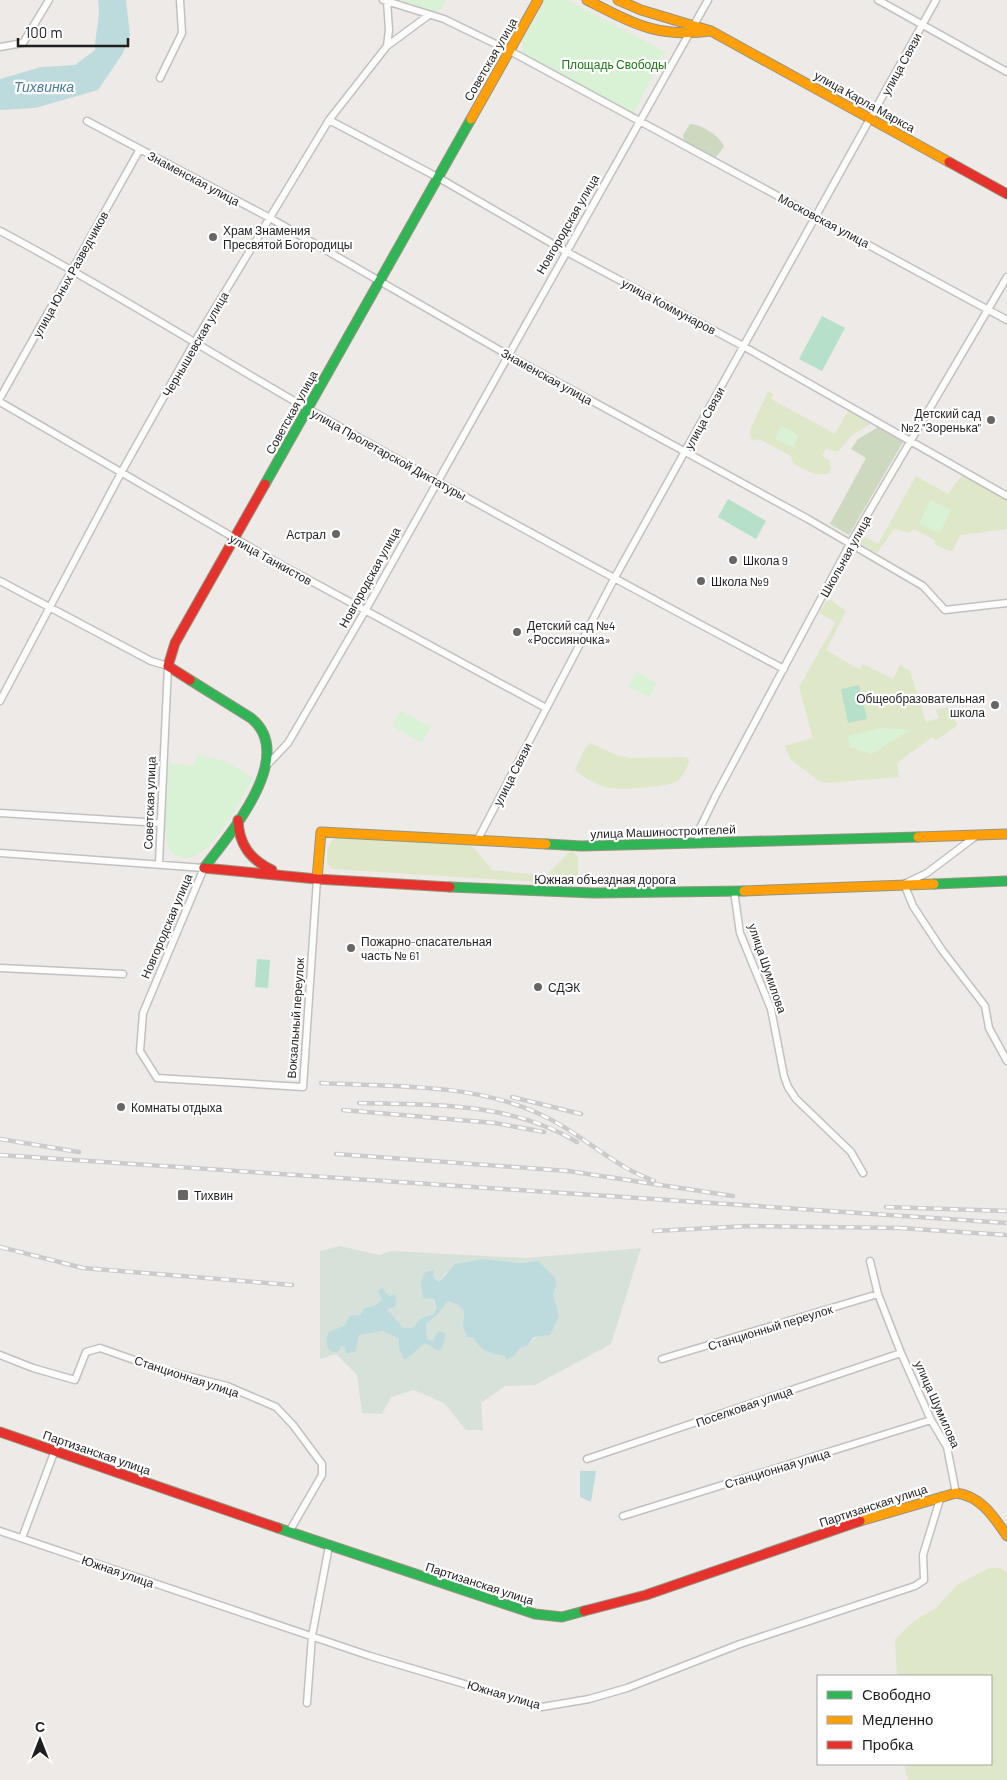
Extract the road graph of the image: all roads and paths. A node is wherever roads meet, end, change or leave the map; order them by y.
1 (48, 0) edge
2 (180, 0) edge
3 (538, 0) edge
4 (587, 0) edge
5 (618, 0) edge
6 (708, 0) edge
7 (878, 0) edge
8 (936, 0) edge
9 (385, 1) edge
10 (429, 15) junction
11 (694, 23) junction
12 (922, 25) junction
13 (712, 32) junction
14 (687, 35) junction
15 (387, 46) junction
16 (0, 47) edge
17 (510, 51) junction
18 (1007, 72) edge
19 (160, 78) dead end
20 (871, 118) junction
21 (329, 120) junction
22 (640, 120) junction
23 (87, 121) dead end
24 (140, 149) junction
25 (439, 178) junction
26 (1007, 194) edge
27 (817, 215) junction
28 (270, 218) junction
29 (0, 231) edge
30 (565, 251) junction
31 (73, 269) junction
32 (1007, 277) edge
33 (379, 281) junction
34 (988, 309) junction
35 (1007, 320) edge
36 (194, 343) junction
37 (744, 346) junction
38 (508, 355) junction
39 (0, 398) edge
40 (0, 402) edge
41 (308, 408) junction
42 (910, 440) junction
43 (686, 452) junction
44 (122, 471) junction
45 (436, 481) junction
46 (1007, 496) edge
47 (234, 538) junction
48 (850, 544) junction
49 (614, 579) junction
50 (0, 580) edge
51 (1007, 603) edge
52 (50, 608) junction
53 (365, 611) junction
54 (168, 666) junction
55 (784, 669) junction
56 (0, 701) edge
57 (546, 708) junction
58 (268, 764) junction
59 (0, 813) edge
60 (238, 819) junction
61 (160, 823) junction
62 (321, 832) joint
63 (1007, 834) edge
64 (977, 835) junction
65 (478, 839) junction
66 (697, 842) junction
67 (0, 853) edge
68 (159, 863) junction
69 (204, 868) junction
70 (280, 874) junction
71 (317, 879) junction
72 (1007, 881) edge
73 (904, 884) junction
74 (734, 891) junction
75 (0, 968) edge
76 (123, 974) dead end
77 (140, 1050) joint
78 (1007, 1061) edge
79 (863, 1173) dead end
80 (870, 1262) dead end
81 (878, 1294) junction
82 (902, 1353) junction
83 (0, 1355) edge
84 (662, 1359) dead end
85 (931, 1420) junction
86 (0, 1432) edge
87 (55, 1450) junction
88 (587, 1459) dead end
89 (956, 1493) junction
90 (941, 1496) junction
91 (623, 1516) dead end
92 (0, 1531) edge
93 (289, 1532) junction
94 (1007, 1536) edge
95 (22, 1538) junction
96 (329, 1546) junction
97 (312, 1636) junction
98 (307, 1703) dead end

1 - 16 street
2 - 19 street
3 - 17 main road, Советская улица
4 - 14 main road
5 - 11 main road, улица Карла Маркса
6 - 11 street
7 - 12 street
8 - 12 street, улица Связи
9 - 10 street
9 - 15 street
10 - 15 street, Чернышевская улица
10 - 17 street
11 - 13 main road, улица Карла Маркса
11 - 14 street
12 - 18 street
12 - 20 street, улица Связи
13 - 14 main road
13 - 20 main road, улица Карла Маркса
14 - 22 street
15 - 21 street, Чернышевская улица
17 - 22 street
17 - 25 main road, Советская улица
20 - 26 main road, улица Карла Маркса
20 - 27 street, улица Связи
21 - 25 street, улица Коммунаров
21 - 28 street, Чернышевская улица
22 - 27 street, Московская улица
22 - 30 street, Новгородская улица
23 - 24 street, Знаменская улица
24 - 28 street, Знаменская улица
24 - 31 street, улица Юных Разведчиков
25 - 30 street, улица Коммунаров
25 - 33 main road, Советская улица
27 - 34 street, Московская улица
27 - 37 street, улица Связи
28 - 33 street, Знаменская улица
28 - 36 street, Чернышевская улица
29 - 31 street, улица Пролетарской Диктатуры
30 - 37 street, улица Коммунаров
30 - 38 street, Новгородская улица
31 - 36 street, улица Пролетарской Диктатуры
31 - 39 street, улица Юных Разведчиков
32 - 34 street, Школьная улица
33 - 38 street, Знаменская улица
33 - 41 main road, Советская улица
34 - 35 street, Московская улица
34 - 42 street, Школьная улица
36 - 41 street, улица Пролетарской Диктатуры
36 - 44 street, Чернышевская улица
37 - 42 street, улица Коммунаров
37 - 43 street, улица Связи
38 - 43 street, Знаменская улица
38 - 45 street, Новгородская улица
40 - 44 street, улица Танкистов
41 - 45 street, улица Пролетарской Диктатуры
41 - 47 main road, Советская улица
42 - 46 street, улица Коммунаров
42 - 48 street, Школьная улица
43 - 48 street, Знаменская улица
43 - 49 street, улица Связи
44 - 47 street, улица Танкистов
44 - 52 street, Чернышевская улица
45 - 49 street, улица Пролетарской Диктатуры
45 - 53 street, Новгородская улица
47 - 53 street, улица Танкистов
47 - 54 main road, Советская улица
48 - 51 street, Знаменская улица
48 - 55 street, Школьная улица
49 - 55 street, улица Пролетарской Диктатуры
49 - 57 street, улица Связи
50 - 52 street
52 - 54 street
52 - 56 street, Чернышевская улица
53 - 57 street, улица Танкистов
53 - 58 street, Новгородская улица
54 - 58 main road
54 - 61 street, Советская улица
55 - 66 street, Школьная улица
57 - 65 street, улица Связи
58 - 60 main road, Новгородская улица
59 - 61 street
60 - 69 main road, Новгородская улица
60 - 70 main road
61 - 68 street, Советская улица
62 - 65 main road, улица Машиностроителей
62 - 71 main road, Вокзальный переулок
63 - 64 main road, улица Машиностроителей
64 - 66 main road, улица Машиностроителей
64 - 73 street
65 - 66 main road, улица Машиностроителей
67 - 68 street
68 - 69 street
69 - 70 main road, Южная объездная дорога
69 - 77 street, Новгородская улица
70 - 71 main road, Южная объездная дорога
71 - 74 main road, Южная объездная дорога
71 - 77 street, Вокзальный переулок
72 - 73 main road, Южная объездная дорога
73 - 74 main road, Южная объездная дорога
73 - 78 street
74 - 79 street, улица Шумилова
75 - 76 street
80 - 81 street, улица Шумилова
81 - 82 street, улица Шумилова
81 - 84 street, Станционный переулок
82 - 85 street, улица Шумилова
82 - 88 street, Поселковая улица
83 - 93 street, Станционная улица
85 - 89 street, улица Шумилова
85 - 91 street, Станционная улица
86 - 87 main road, Партизанская улица
87 - 93 main road, Партизанская улица
87 - 95 street
89 - 90 main road, Партизанская улица
89 - 94 main road
90 - 96 main road, Партизанская улица
90 - 97 street, Южная улица
92 - 95 street, Южная улица
93 - 96 main road, Партизанская улица
95 - 97 street, Южная улица
96 - 97 street
97 - 98 street

